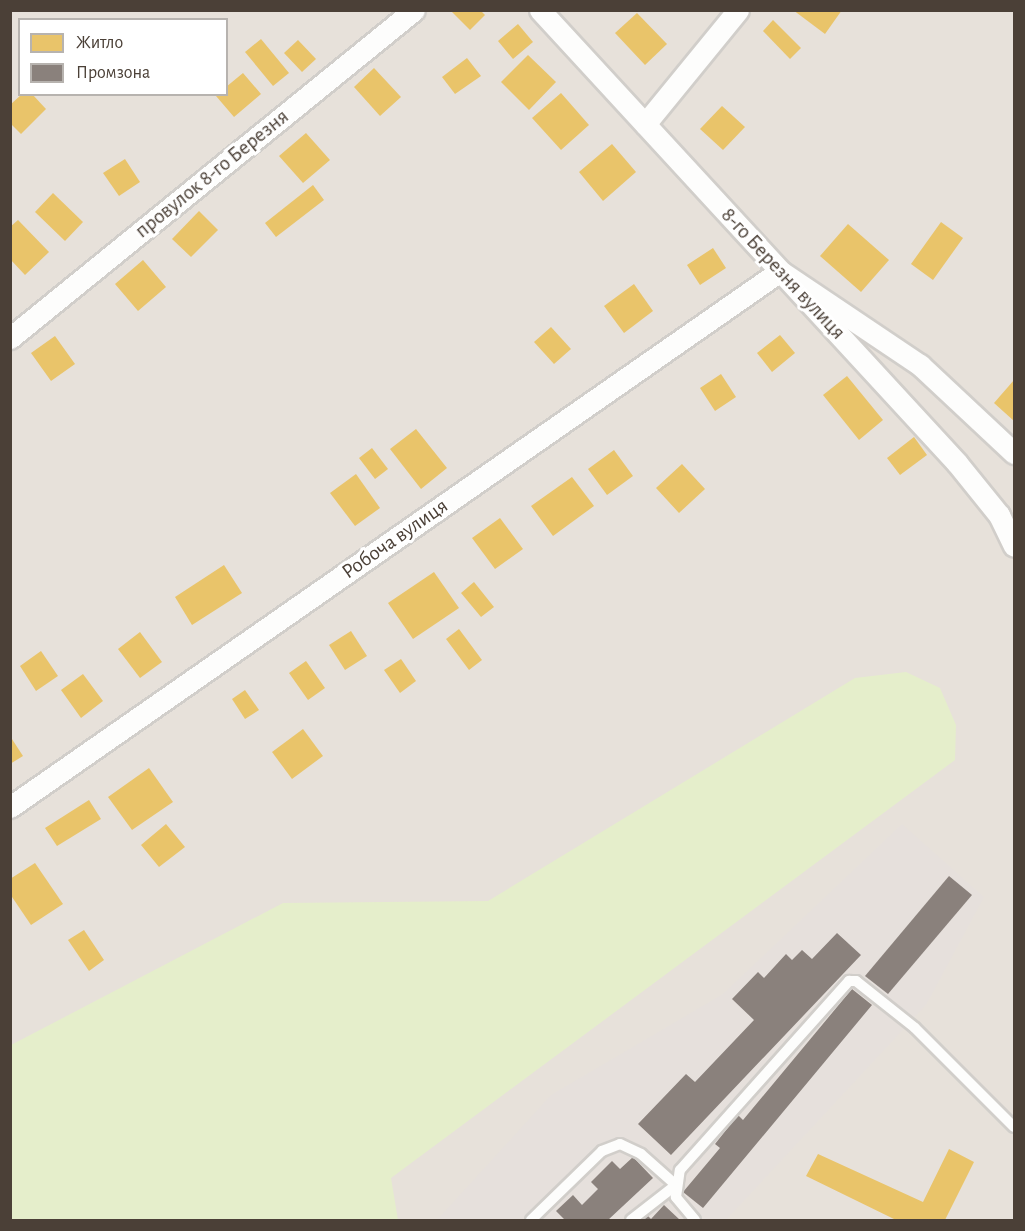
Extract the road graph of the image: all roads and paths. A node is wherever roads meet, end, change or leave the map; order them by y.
1 (414, 10) edge
2 (540, 10) edge
3 (738, 10) edge
4 (645, 124) junction
5 (780, 271) junction
6 (10, 338) edge
7 (1014, 453) edge
8 (1014, 546) edge
9 (10, 807) edge
10 (1014, 1127) edge
11 (676, 1185) junction
12 (531, 1221) edge
13 (631, 1221) edge
14 (695, 1221) edge

1 - 6 street, провулок 8-го Березня
2 - 4 street, 8-го Березня вулиця
3 - 4 street
4 - 5 street, 8-го Березня вулиця
5 - 7 street
5 - 8 street, 8-го Березня вулиця
5 - 9 street, Робоча вулиця
10 - 11 lane
11 - 12 lane
11 - 13 lane
11 - 14 lane

